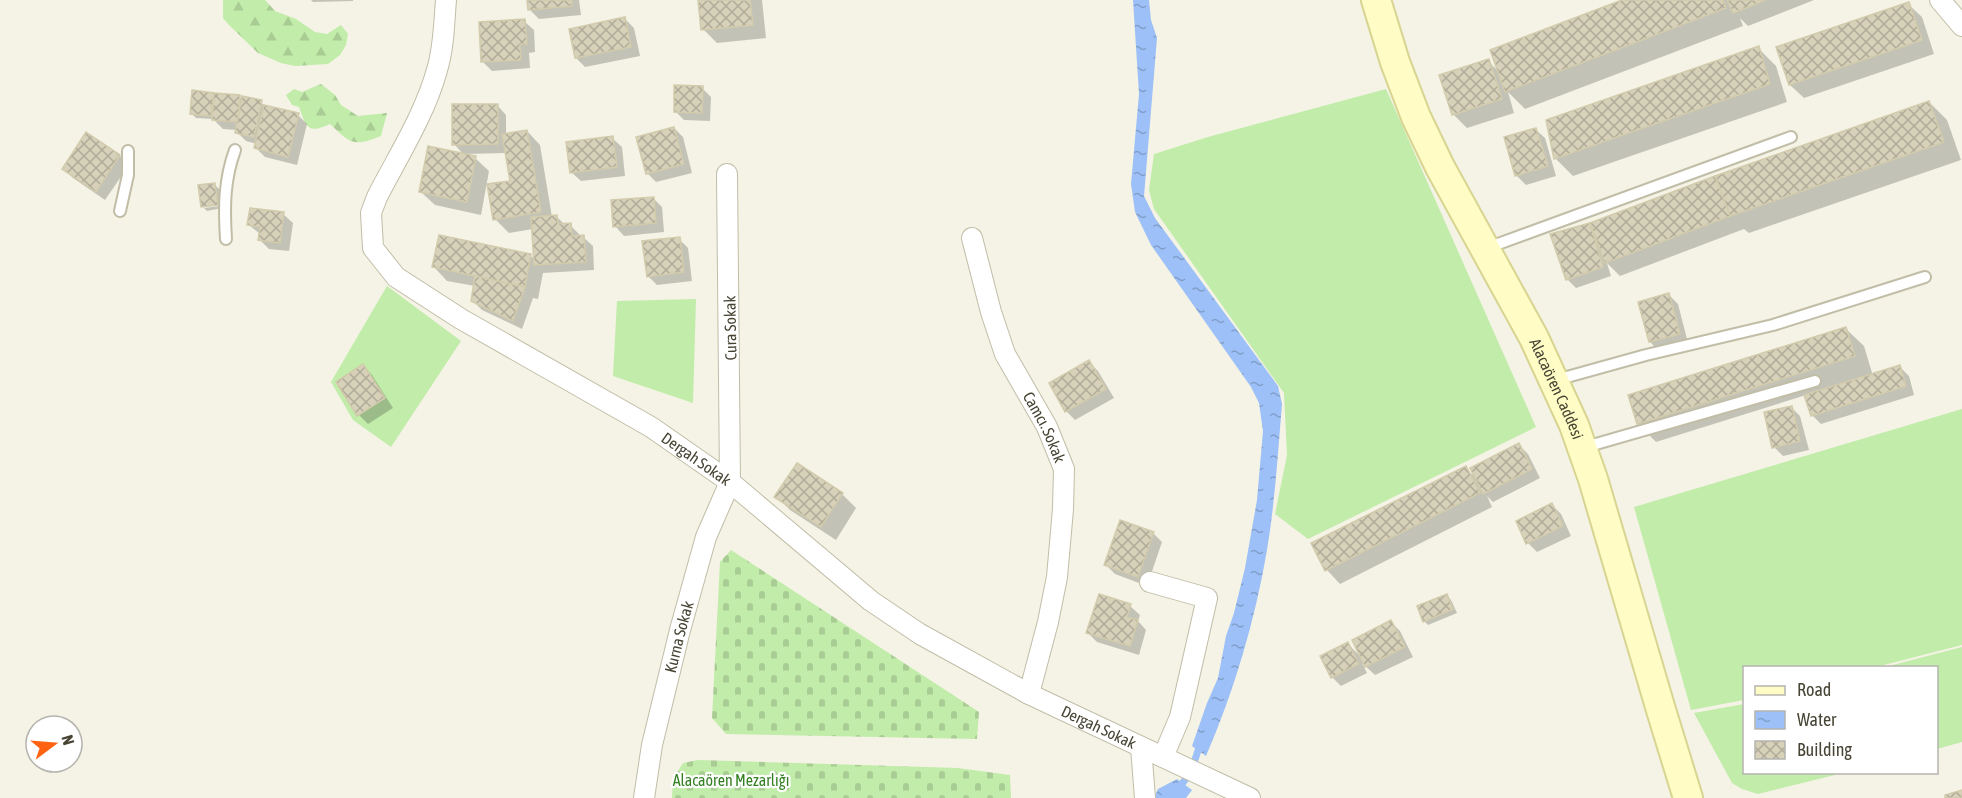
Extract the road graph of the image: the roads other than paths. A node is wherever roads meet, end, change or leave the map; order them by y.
1 (446, 0) edge
2 (1376, 0) edge
3 (1940, 0) edge
4 (1962, 26) edge
5 (1791, 137) dead end
6 (235, 150) dead end
7 (128, 151) dead end
8 (727, 174) dead end
9 (120, 211) dead end
10 (972, 238) dead end
11 (226, 239) dead end
12 (1485, 249) junction
13 (1925, 277) dead end
14 (1555, 381) junction
15 (1815, 381) dead end
16 (1582, 448) junction
17 (730, 482) junction
18 (1150, 582) dead end
19 (1029, 694) junction
20 (1142, 747) junction
21 (1167, 759) junction
22 (644, 798) edge
23 (1145, 798) edge
24 (1250, 798) edge
25 (1688, 798) edge

1 - 17 street, Dergah Sokak
2 - 12 street, Alacaören Caddesi
3 - 4 street
5 - 12 lane
6 - 11 lane
7 - 9 lane
8 - 17 street, Cura Sokak
10 - 19 street, Camcı. Sokak
12 - 14 street, Alacaören Caddesi
13 - 14 lane
14 - 16 street, Alacaören Caddesi
15 - 16 lane
16 - 25 street, Alacaören Caddesi
17 - 19 street, Dergah Sokak
17 - 22 street, Kurna Sokak
18 - 21 street
19 - 20 street, Dergah Sokak
20 - 21 street, Dergah Sokak
20 - 23 street
21 - 24 street, Dergah Sokak

